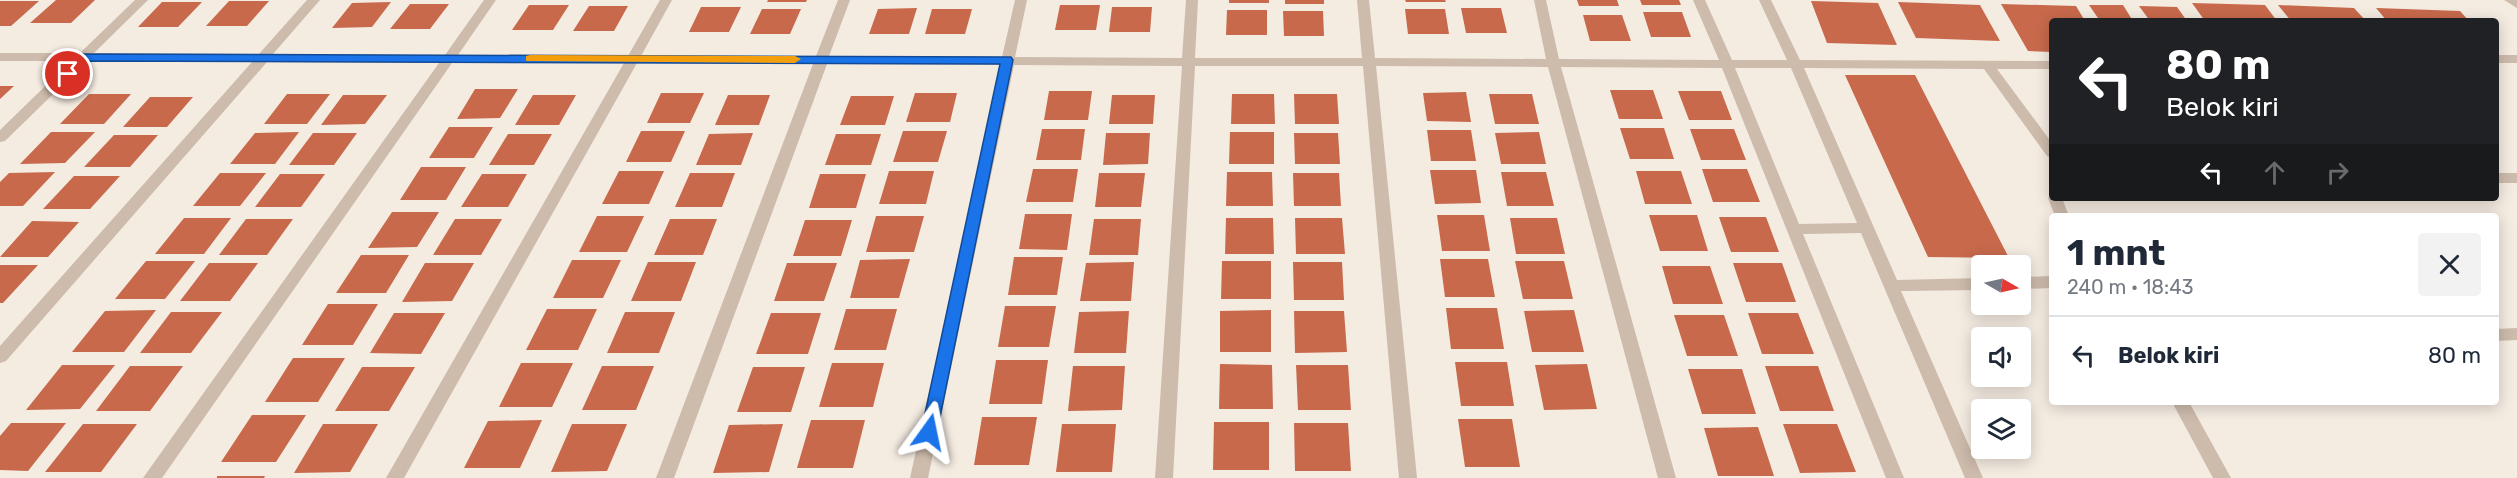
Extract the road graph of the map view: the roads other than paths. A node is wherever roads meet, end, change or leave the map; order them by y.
1 (142, 0) edge
2 (314, 0) edge
3 (490, 0) edge
4 (666, 0) edge
5 (844, 0) edge
6 (1021, 0) edge
7 (1192, 0) edge
8 (1363, 0) edge
9 (1540, 0) edge
10 (1699, 0) edge
11 (1765, 0) edge
12 (2510, 0) edge
13 (2517, 4) edge
14 (0, 57) edge
15 (84, 57) junction
16 (263, 58) junction
17 (448, 58) junction
18 (634, 59) junction
19 (821, 59) junction
20 (2499, 59) edge
21 (2517, 59) edge
22 (1007, 60) junction
23 (1188, 60) junction
24 (1369, 62) junction
25 (1554, 64) junction
26 (1727, 64) junction
27 (1796, 65) junction
28 (1988, 65) junction
29 (2049, 65) edge
30 (0, 138) edge
31 (2049, 149) edge
32 (2499, 178) edge
33 (2517, 178) edge
34 (1866, 228) junction
35 (1793, 229) junction
36 (2049, 282) edge
37 (2031, 283) edge
38 (1971, 284) edge
39 (1891, 286) junction
40 (2517, 334) edge
41 (2499, 335) edge
42 (0, 357) edge
43 (2182, 405) edge
44 (152, 478) edge
45 (395, 478) edge
46 (665, 478) edge
47 (919, 478) edge
48 (1164, 478) edge
49 (1408, 478) edge
50 (1667, 478) edge
51 (1894, 478) edge
52 (1974, 478) edge
53 (2222, 478) edge

1 - 15 street
2 - 16 street
3 - 17 street
4 - 18 street
5 - 19 street
6 - 22 street
7 - 23 street
8 - 24 street
9 - 25 street
10 - 26 street
11 - 27 street
12 - 13 street
14 - 15 street
15 - 16 street
15 - 30 street
16 - 17 street
16 - 42 street
17 - 18 street
17 - 44 street
18 - 19 street
18 - 45 street
19 - 22 street
19 - 46 street
20 - 21 street
22 - 23 street
22 - 47 street
23 - 24 street
23 - 48 street
24 - 25 street
24 - 49 street
25 - 26 street
25 - 50 street
26 - 27 street
26 - 35 street
27 - 28 street
27 - 34 street
28 - 29 street
28 - 31 street
32 - 33 street
34 - 35 street
34 - 39 street
35 - 51 street
36 - 37 street
38 - 39 street
39 - 52 street
40 - 41 street
43 - 53 street

